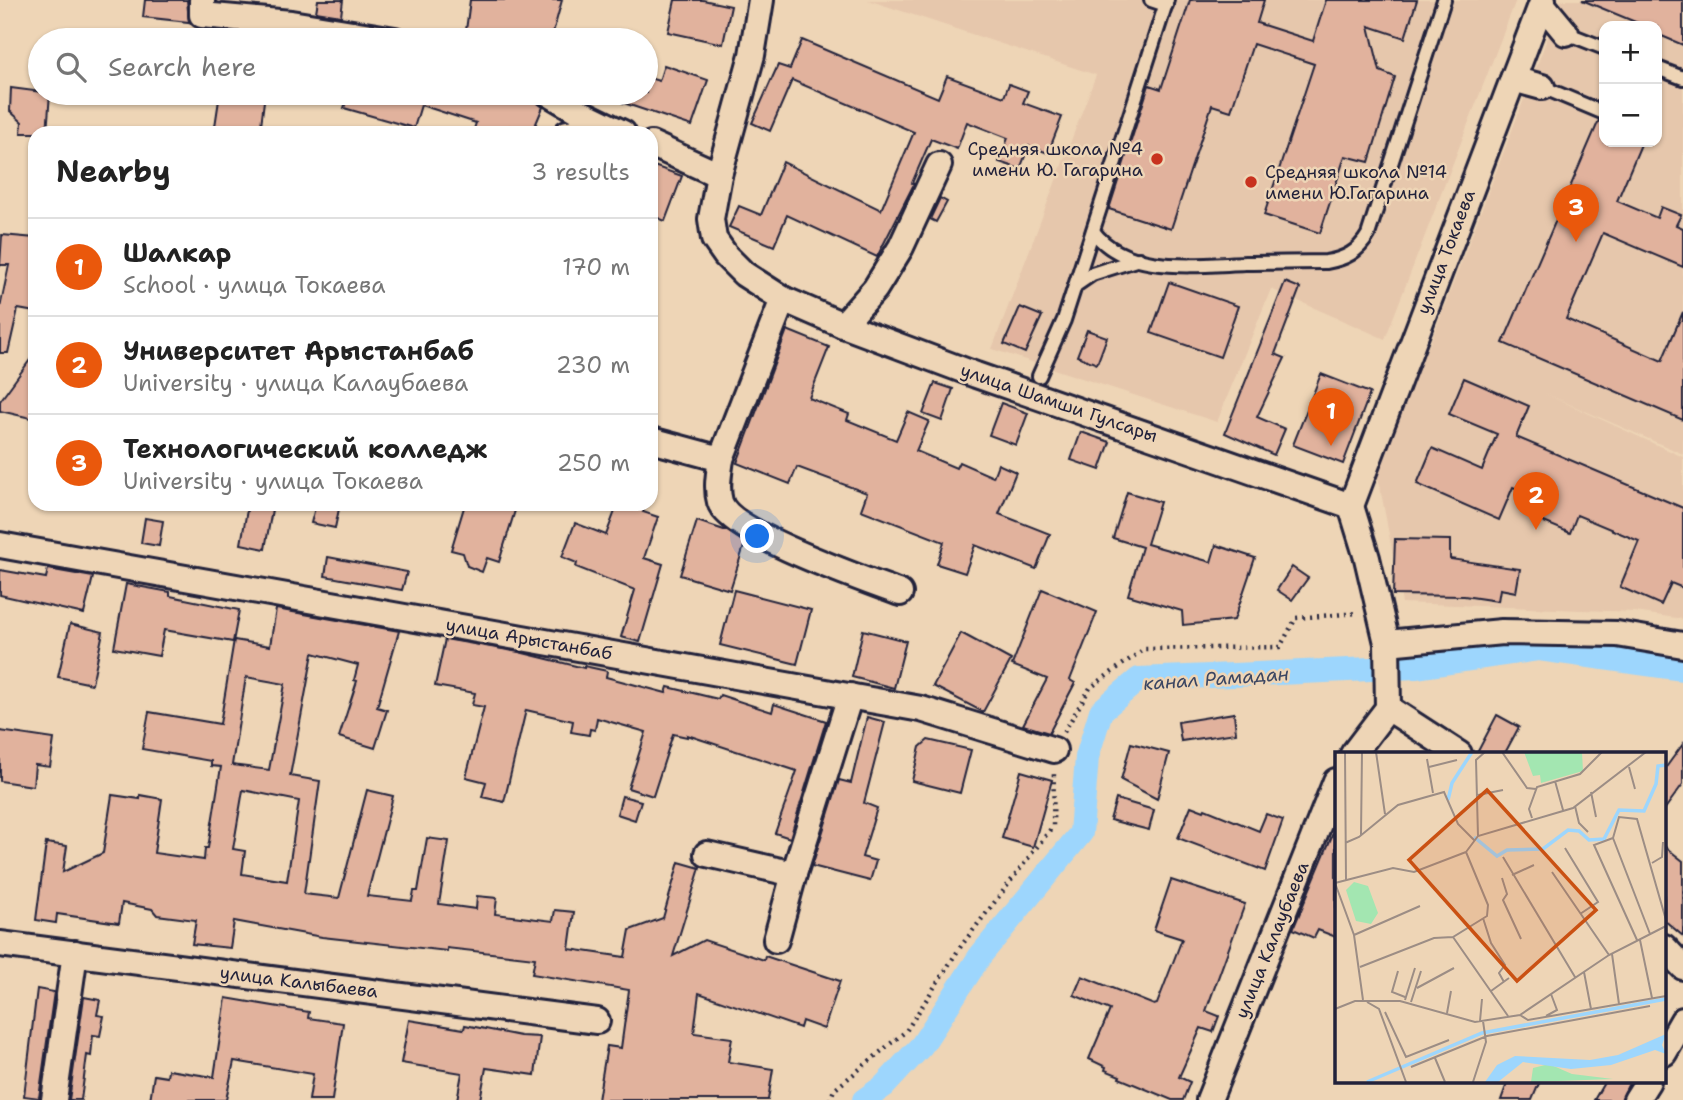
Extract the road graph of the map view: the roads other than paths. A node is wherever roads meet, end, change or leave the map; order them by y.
1 (761, 0) edge
2 (1151, 0) edge
3 (1444, 0) edge
4 (1542, 2) edge
5 (1167, 3) edge
6 (202, 8) edge
7 (321, 28) edge
8 (1566, 33) joint
9 (1599, 46) edge
10 (1662, 70) edge
11 (1683, 78) edge
12 (1513, 79) junction
13 (1542, 87) joint
14 (570, 105) edge
15 (1599, 111) edge
16 (608, 126) edge
17 (658, 147) edge
18 (939, 165) dead end
19 (719, 175) junction
20 (1093, 231) junction
21 (1139, 260) junction
22 (1076, 285) junction
23 (783, 299) junction
24 (843, 325) junction
25 (1035, 385) junction
26 (658, 442) edge
27 (721, 459) junction
28 (1351, 506) junction
29 (0, 545) edge
30 (900, 593) dead end
31 (1387, 645) junction
32 (1683, 645) edge
33 (850, 696) junction
34 (1387, 700) junction
35 (1054, 750) road end
36 (1354, 752) edge
37 (1456, 752) edge
38 (1335, 784) edge
39 (707, 854) dead end
40 (794, 874) junction
41 (776, 940) dead end
42 (0, 944) edge
43 (1666, 949) edge
44 (75, 953) junction
45 (1683, 967) edge
46 (1683, 1020) edge
47 (597, 1021) dead end
48 (1666, 1050) edge
49 (1646, 1082) edge
50 (54, 1100) edge
51 (1209, 1100) edge
52 (1636, 1100) edge

1 - 19 street, улица Шамши Гулсары
2 - 5 lane
3 - 21 lane
4 - 8 street
4 - 12 street, улица Токаева
5 - 20 lane
6 - 7 street
8 - 9 lane
10 - 11 lane
12 - 13 street
12 - 28 street, улица Токаева
13 - 15 lane
14 - 16 street
17 - 19 street
18 - 24 street
19 - 23 street, улица Шамши Гулсары
20 - 21 lane
20 - 22 lane
21 - 22 lane
22 - 25 lane
23 - 24 street, улица Шамши Гулсары
23 - 27 street
24 - 25 street, улица Шамши Гулсары
25 - 28 street, улица Шамши Гулсары
26 - 27 street
27 - 30 street
28 - 31 street
29 - 33 street, улица Арыстанбаб
31 - 32 street
31 - 34 street
33 - 35 street, улица Арыстанбаб
33 - 40 street
34 - 36 street
34 - 37 street
38 - 51 street, улица Калаубаева
39 - 40 street
40 - 41 street
42 - 44 street, улица Калыбаева
43 - 45 street
44 - 47 street, улица Калыбаева
44 - 50 street
46 - 48 street
49 - 52 street

